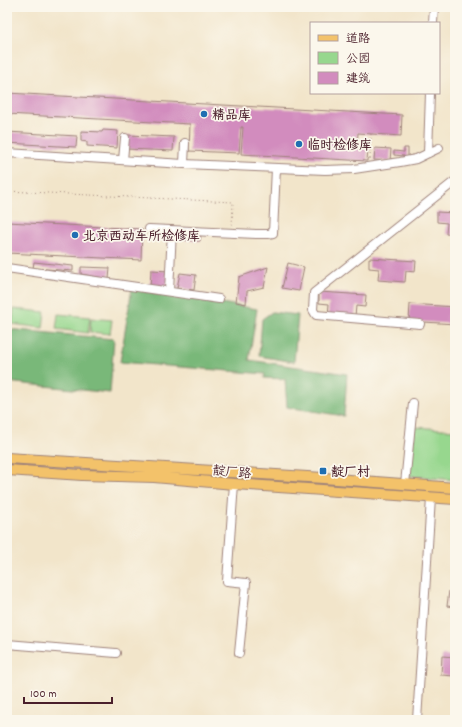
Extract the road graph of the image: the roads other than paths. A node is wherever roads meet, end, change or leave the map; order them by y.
1 (434, 7) edge
2 (433, 22) edge
3 (430, 94) edge
4 (124, 138) dead end
5 (185, 143) dead end
6 (439, 148) dead end
7 (428, 153) junction
8 (7, 154) edge
9 (123, 160) junction
10 (184, 164) junction
11 (276, 168) junction
12 (455, 181) edge
13 (149, 229) dead end
14 (172, 231) junction
15 (7, 268) edge
16 (169, 291) junction
17 (219, 299) dead end
18 (420, 324) dead end
19 (413, 403) dead end
20 (7, 458) edge
21 (7, 470) edge
22 (234, 484) junction
23 (405, 484) junction
24 (455, 488) edge
25 (431, 498) junction
26 (455, 499) edge
27 (7, 644) edge
28 (239, 652) dead end
29 (116, 653) dead end
30 (416, 720) edge

1 - 2 street
3 - 7 street
4 - 9 street
5 - 10 street
6 - 7 street
7 - 11 street
8 - 9 street
9 - 10 street
10 - 11 street
11 - 14 street
12 - 18 street
13 - 14 street
14 - 16 street
15 - 16 street
16 - 17 street
19 - 23 street
20 - 23 main road
21 - 22 main road, 靛厂路
22 - 25 main road, 靛厂路
22 - 28 street
23 - 24 main road
25 - 26 main road, 靛厂路
25 - 30 street
27 - 29 street

